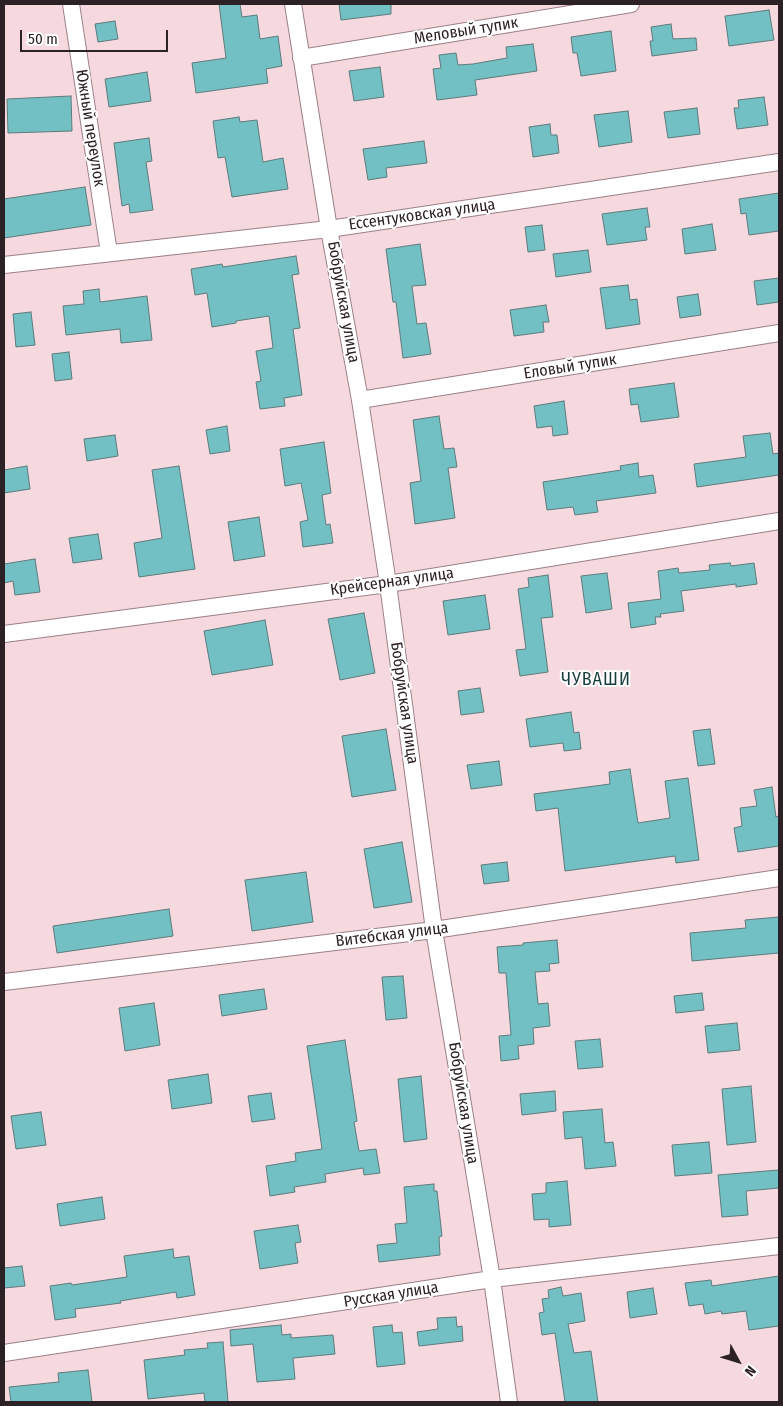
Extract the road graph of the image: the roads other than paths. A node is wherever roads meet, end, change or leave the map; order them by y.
1 (71, 4) edge
2 (293, 4) edge
3 (632, 4) edge
4 (301, 58) junction
5 (779, 162) edge
6 (329, 229) junction
7 (109, 253) junction
8 (4, 265) edge
9 (779, 333) edge
10 (360, 400) junction
11 (779, 522) edge
12 (388, 584) junction
13 (4, 634) edge
14 (779, 878) edge
15 (434, 930) junction
16 (4, 982) edge
17 (779, 1246) edge
18 (492, 1279) junction
19 (4, 1353) edge
20 (509, 1402) edge

1 - 7 street, Южный переулок
2 - 4 street, Бобруйская улица
3 - 4 street, Меловый тупик
4 - 6 street, Бобруйская улица
5 - 6 street, Ессентуковская улица
6 - 7 street, Ессентуковская улица
6 - 10 street, Бобруйская улица
7 - 8 street, Ессентуковская улица
9 - 10 street, Еловый тупик
10 - 12 street, Бобруйская улица
11 - 12 street, Крейсерная улица
12 - 13 street, Крейсерная улица
12 - 15 street, Бобруйская улица
14 - 15 street, Витебская улица
15 - 16 street, Витебская улица
15 - 18 street, Бобруйская улица
17 - 18 street, Русская улица
18 - 19 street, Русская улица
18 - 20 street, Бобруйская улица

